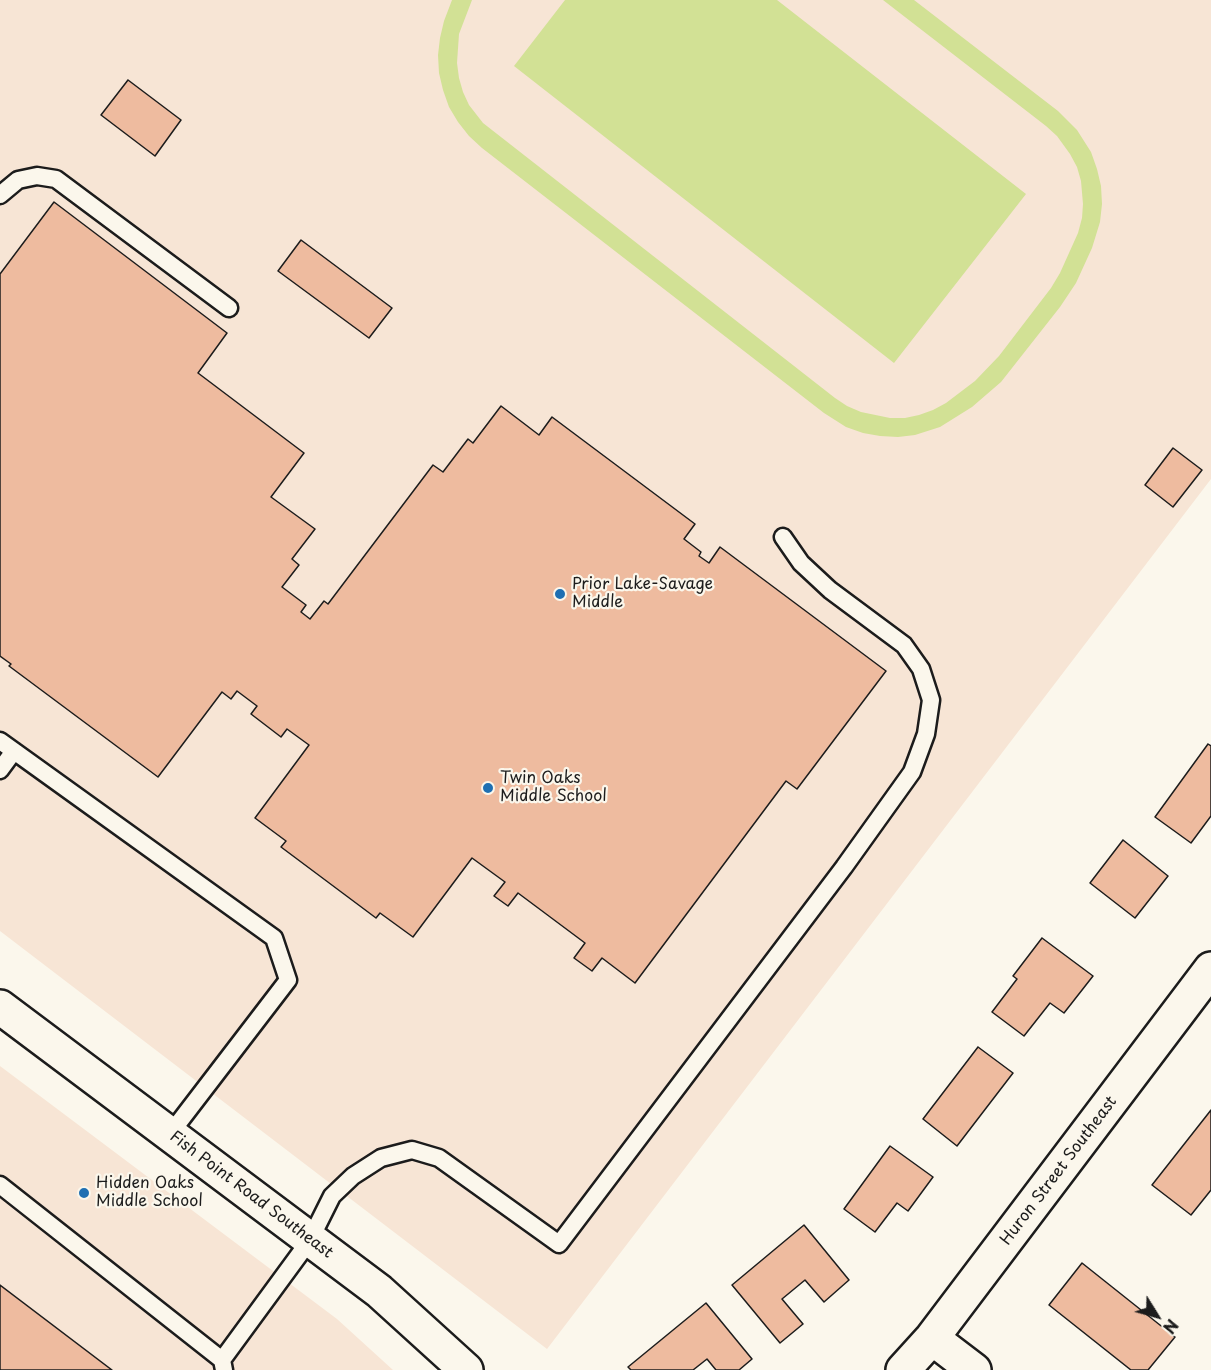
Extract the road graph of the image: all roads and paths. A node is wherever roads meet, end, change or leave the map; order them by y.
1 (0, 195) edge
2 (229, 308) dead end
3 (783, 537) dead end
4 (0, 741) edge
5 (14, 751) junction
6 (0, 770) edge
7 (1211, 969) edge
8 (0, 1007) edge
9 (170, 1134) junction
10 (0, 1185) edge
11 (310, 1240) junction
12 (932, 1338) junction
13 (223, 1365) edge
14 (466, 1370) edge
15 (903, 1370) edge
16 (974, 1370) edge

1 - 2 lane
3 - 11 lane
4 - 5 lane
5 - 6 lane
5 - 9 lane
7 - 12 street, Huron Street Southeast
8 - 9 street, Fish Point Road Southeast
9 - 11 street, Fish Point Road Southeast
10 - 13 lane
11 - 13 lane
11 - 14 street, Fish Point Road Southeast
12 - 15 street, Huron Street Southeast
12 - 16 street

